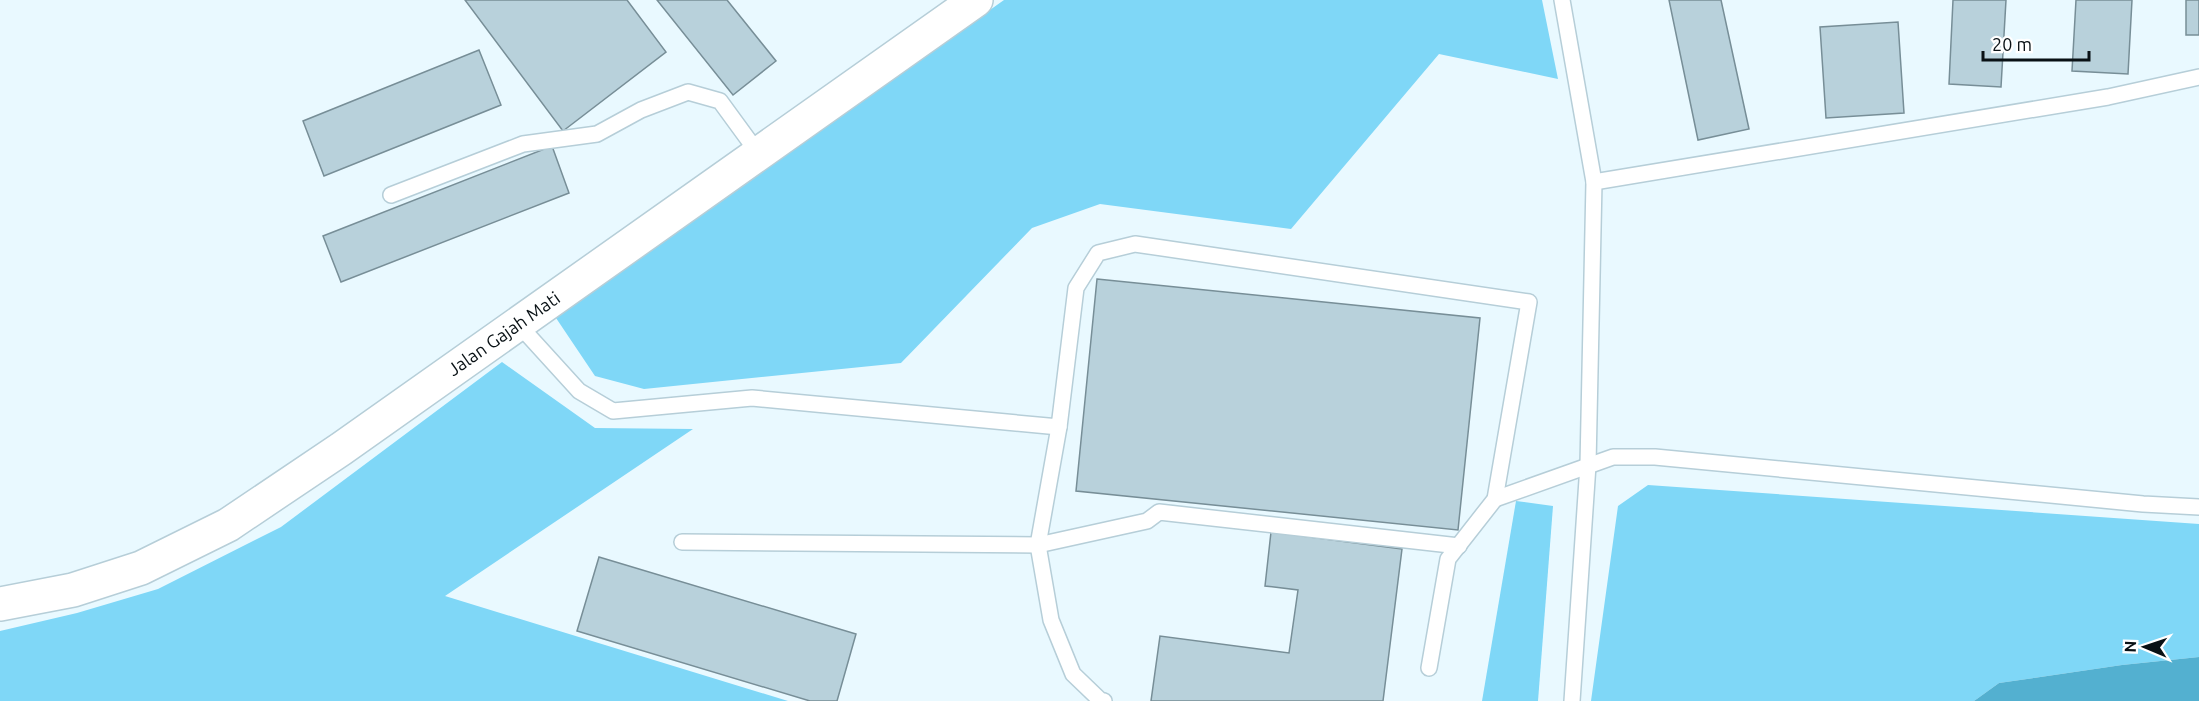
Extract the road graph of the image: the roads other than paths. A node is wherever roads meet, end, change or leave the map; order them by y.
1 (976, 0) edge
2 (1562, 0) edge
3 (2199, 77) edge
4 (758, 153) junction
5 (1593, 182) junction
6 (391, 195) dead end
7 (518, 324) junction
8 (1059, 427) junction
9 (1588, 465) junction
10 (1495, 499) junction
11 (2199, 507) edge
12 (682, 542) dead end
13 (1038, 545) junction
14 (1459, 546) junction
15 (0, 604) edge
16 (1429, 668) dead end
17 (1104, 701) edge
18 (1572, 701) edge

1 - 4 main road, Jalan Gajah Mati
2 - 5 lane
3 - 5 lane
4 - 6 lane
4 - 7 main road, Jalan Gajah Mati
5 - 9 lane
7 - 8 lane
7 - 15 main road, Jalan Gajah Mati
8 - 10 lane
8 - 13 lane
9 - 10 lane
9 - 11 lane
9 - 18 lane
10 - 14 lane
12 - 13 lane
13 - 14 lane
13 - 17 lane
14 - 16 lane

